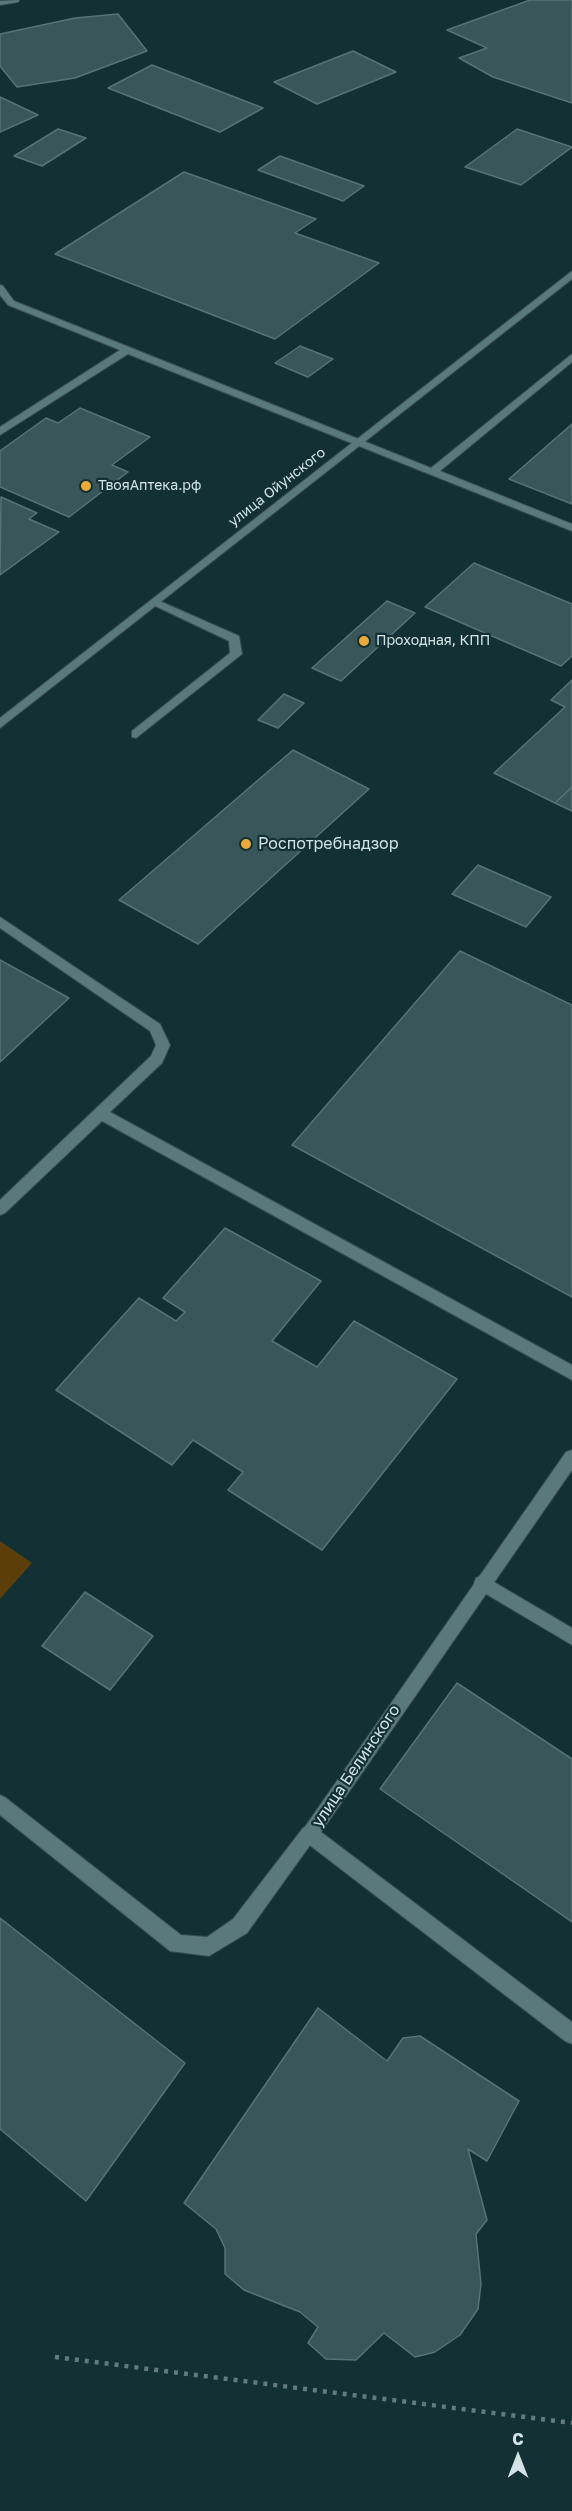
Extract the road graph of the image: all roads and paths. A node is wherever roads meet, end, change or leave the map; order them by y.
1 (15, 0) edge
2 (0, 3) edge
3 (572, 274) edge
4 (0, 288) edge
5 (11, 303) junction
6 (0, 309) edge
7 (127, 350) junction
8 (572, 357) edge
9 (0, 432) edge
10 (357, 443) junction
11 (432, 472) junction
12 (572, 528) edge
13 (155, 602) junction
14 (0, 724) edge
15 (136, 734) dead end
16 (0, 922) edge
17 (100, 1113) junction
18 (0, 1209) edge
19 (572, 1373) edge
20 (572, 1457) edge
21 (482, 1583) junction
22 (572, 1637) edge
23 (0, 1804) edge
24 (309, 1834) junction
25 (572, 2034) edge
26 (55, 2357) dead end
27 (572, 2423) edge

1 - 2 main road
3 - 10 main road, улица Ойунского
4 - 5 main road
5 - 6 main road
5 - 7 main road
7 - 9 main road
7 - 10 main road
8 - 11 main road
10 - 11 main road
10 - 13 main road, улица Ойунского
11 - 12 main road
13 - 14 main road, улица Ойунского
13 - 15 main road
16 - 17 main road
17 - 18 main road
17 - 19 main road
20 - 21 main road, улица Белинского
21 - 22 main road
21 - 24 main road, улица Белинского
23 - 24 main road
24 - 25 main road, улица Белинского
26 - 27 path

